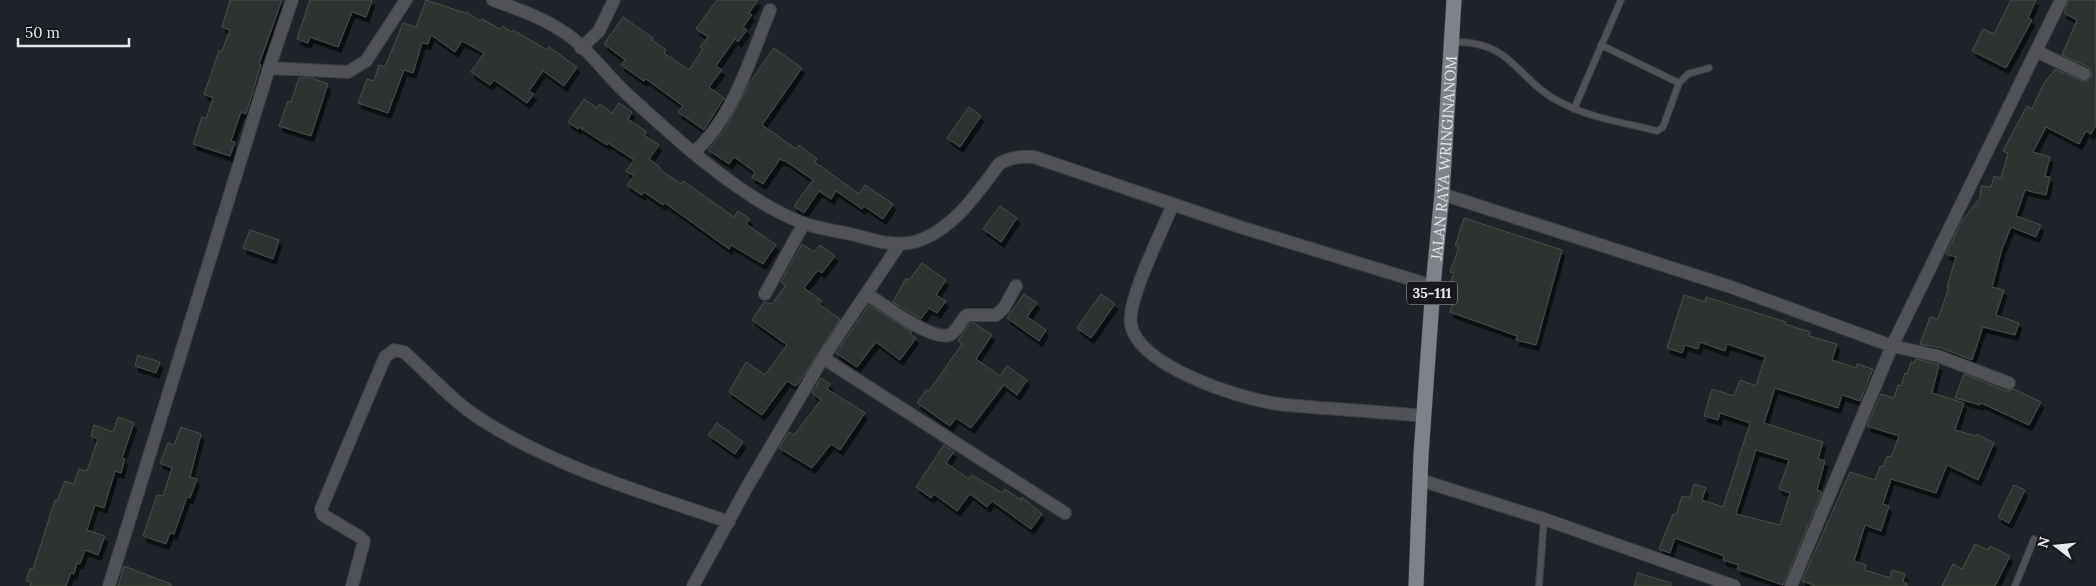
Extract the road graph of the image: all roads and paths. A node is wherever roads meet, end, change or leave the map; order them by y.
1 (292, 0) edge
2 (406, 0) edge
3 (494, 0) edge
4 (614, 0) edge
5 (1454, 0) edge
6 (1620, 0) edge
7 (2059, 1) edge
8 (770, 10) dead end
9 (1451, 42) junction
10 (1601, 44) junction
11 (581, 48) junction
12 (2036, 51) junction
13 (269, 68) junction
14 (1709, 68) dead end
15 (2084, 74) dead end
16 (1679, 83) junction
17 (1574, 109) junction
18 (693, 153) junction
19 (1442, 194) junction
20 (1173, 204) junction
21 (804, 223) junction
22 (899, 245) junction
23 (1016, 286) dead end
24 (1433, 286) junction
25 (765, 294) dead end
26 (866, 294) junction
27 (1892, 346) junction
28 (823, 358) junction
29 (2009, 383) dead end
30 (1424, 416) junction
31 (1420, 480) junction
32 (1066, 513) dead end
33 (1544, 519) junction
34 (728, 522) junction
35 (2034, 539) dead end
36 (109, 586) edge
37 (352, 586) edge
38 (693, 586) edge
39 (1416, 586) edge
40 (1538, 586) edge
41 (1734, 586) edge
42 (1791, 586) edge
43 (2015, 586) edge

1 - 13 street
2 - 13 street
3 - 11 street
4 - 11 street
5 - 9 main road, JALAN RAYA WRINGINANOM / 35-111
6 - 10 lane
7 - 12 street
8 - 18 street
9 - 17 lane
9 - 19 main road, JALAN RAYA WRINGINANOM / 35-111
10 - 16 lane
10 - 17 lane
11 - 18 street
12 - 15 street
12 - 27 street
13 - 36 street
14 - 16 lane
16 - 17 lane
18 - 21 street
19 - 24 main road, JALAN RAYA WRINGINANOM / 35-111
19 - 27 street
20 - 22 street
20 - 24 street
20 - 30 street
21 - 22 street
21 - 25 street
22 - 26 street
23 - 26 street
24 - 30 main road, JALAN RAYA WRINGINANOM / 35-111
26 - 28 street
27 - 29 street
27 - 42 street
28 - 32 street
28 - 34 street
30 - 31 main road, JALAN RAYA WRINGINANOM / 35-111
31 - 33 street
31 - 39 main road, JALAN RAYA WRINGINANOM / 35-111
33 - 40 lane
33 - 41 street
34 - 37 street
34 - 38 street
35 - 43 lane

